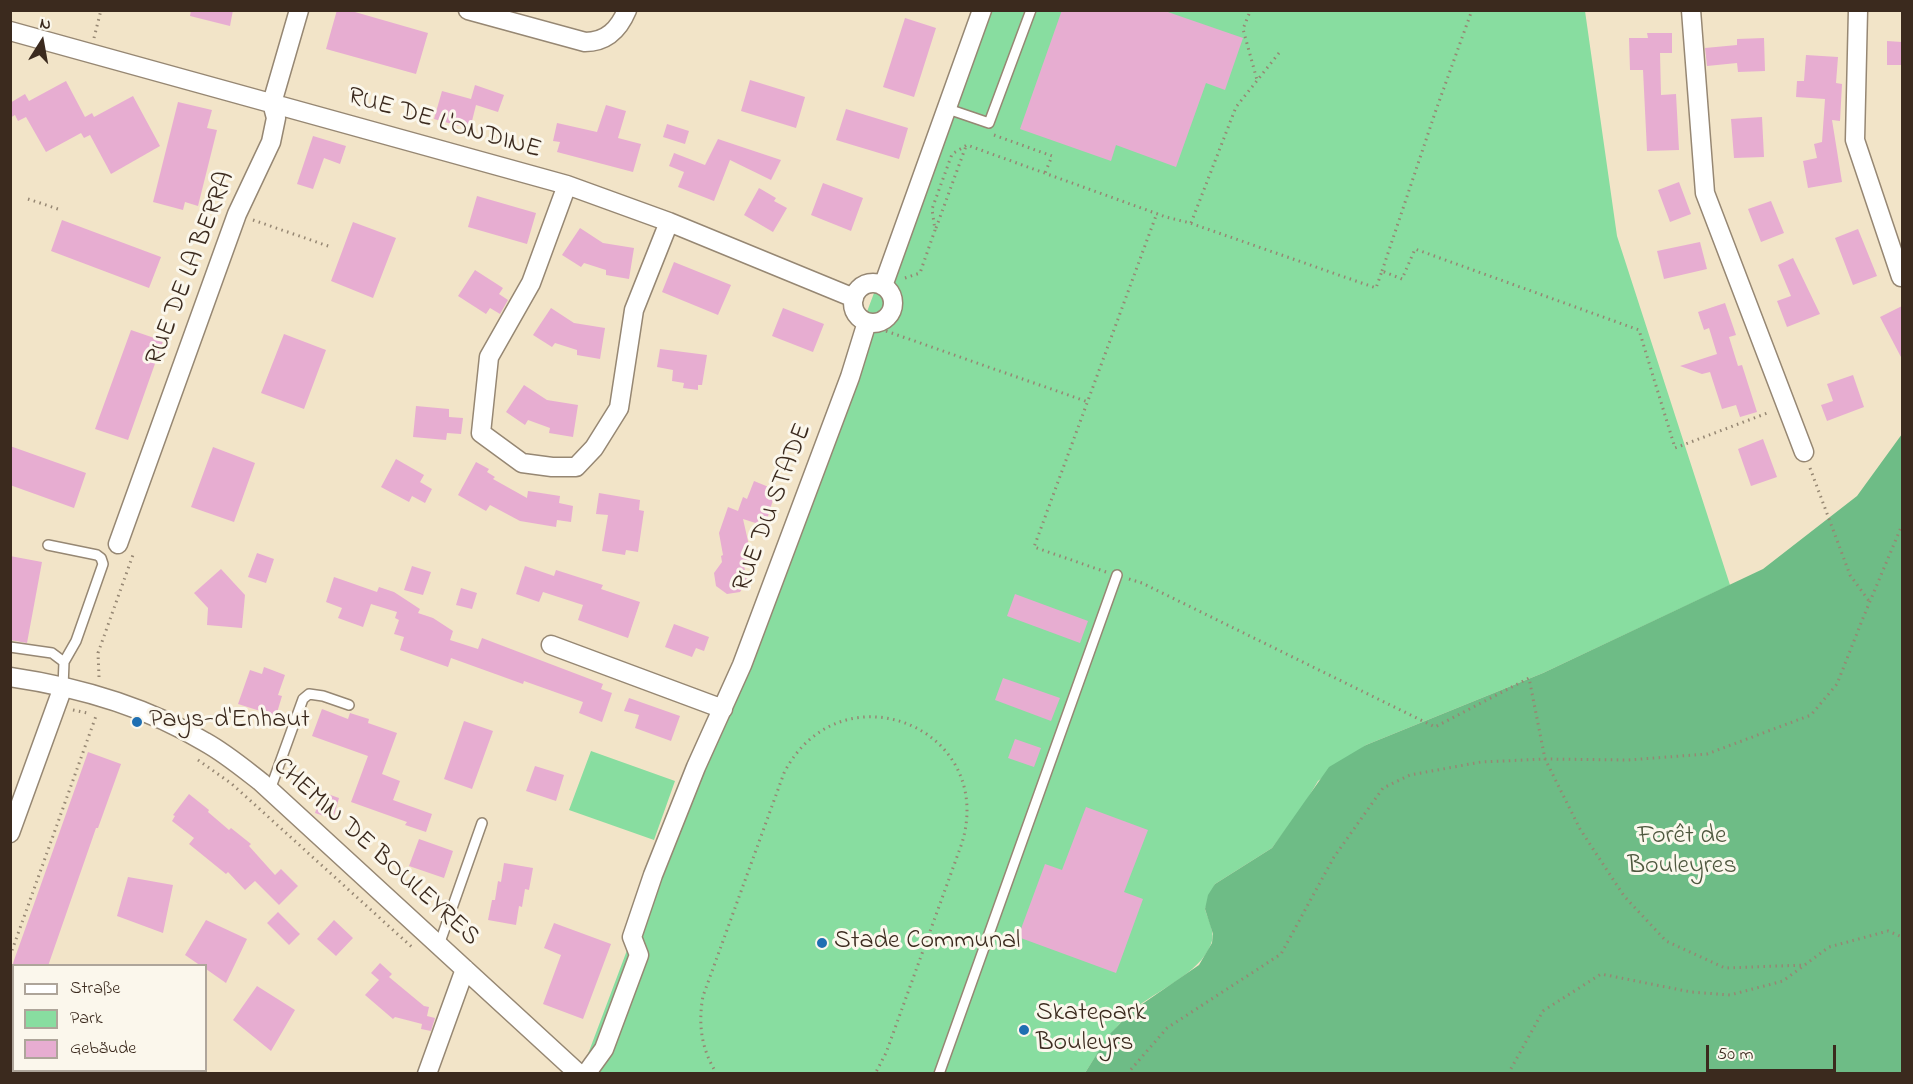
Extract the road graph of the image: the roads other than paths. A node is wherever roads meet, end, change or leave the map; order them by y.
1 (299, 10) edge
2 (468, 10) edge
3 (627, 10) edge
4 (982, 10) edge
5 (1031, 10) edge
6 (1691, 10) edge
7 (1858, 10) edge
8 (10, 31) edge
9 (272, 103) junction
10 (948, 109) junction
11 (567, 185) junction
12 (669, 222) junction
13 (1901, 277) dead end
14 (883, 286) junction
15 (854, 298) junction
16 (867, 322) junction
17 (1804, 452) road end
18 (118, 544) dead end
19 (48, 545) dead end
20 (1117, 576) road end
21 (551, 645) dead end
22 (10, 647) edge
23 (64, 662) junction
24 (10, 677) edge
25 (63, 687) junction
26 (349, 705) dead end
27 (723, 709) junction
28 (270, 790) junction
29 (482, 822) dead end
30 (10, 833) edge
31 (439, 945) junction
32 (465, 969) junction
33 (428, 1074) edge
34 (579, 1074) edge
35 (586, 1074) edge
36 (939, 1074) edge

1 - 9 street, RUE DE LA BERRA
2 - 3 street
4 - 10 street
5 - 10 lane
6 - 17 street
7 - 13 street
8 - 9 street, RUE DE L'ONDINE
9 - 11 street, RUE DE L'ONDINE
9 - 18 street, RUE DE LA BERRA
10 - 14 street
11 - 12 street, RUE DE L'ONDINE
11 - 12 street
12 - 15 street, RUE DE L'ONDINE
14 - 15 street
14 - 16 street
15 - 16 street
16 - 27 street, RUE DU STADE
19 - 23 lane
20 - 36 lane
21 - 27 street
22 - 23 lane
23 - 25 lane
24 - 25 street, CHEMIN DE BOULEYRES
25 - 28 street, CHEMIN DE BOULEYRES
25 - 30 street
26 - 28 lane
27 - 35 street, RUE DU STADE
28 - 31 street, CHEMIN DE BOULEYRES
29 - 31 lane
31 - 32 street, CHEMIN DE BOULEYRES
32 - 33 street
32 - 34 street, CHEMIN DE BOULEYRES

